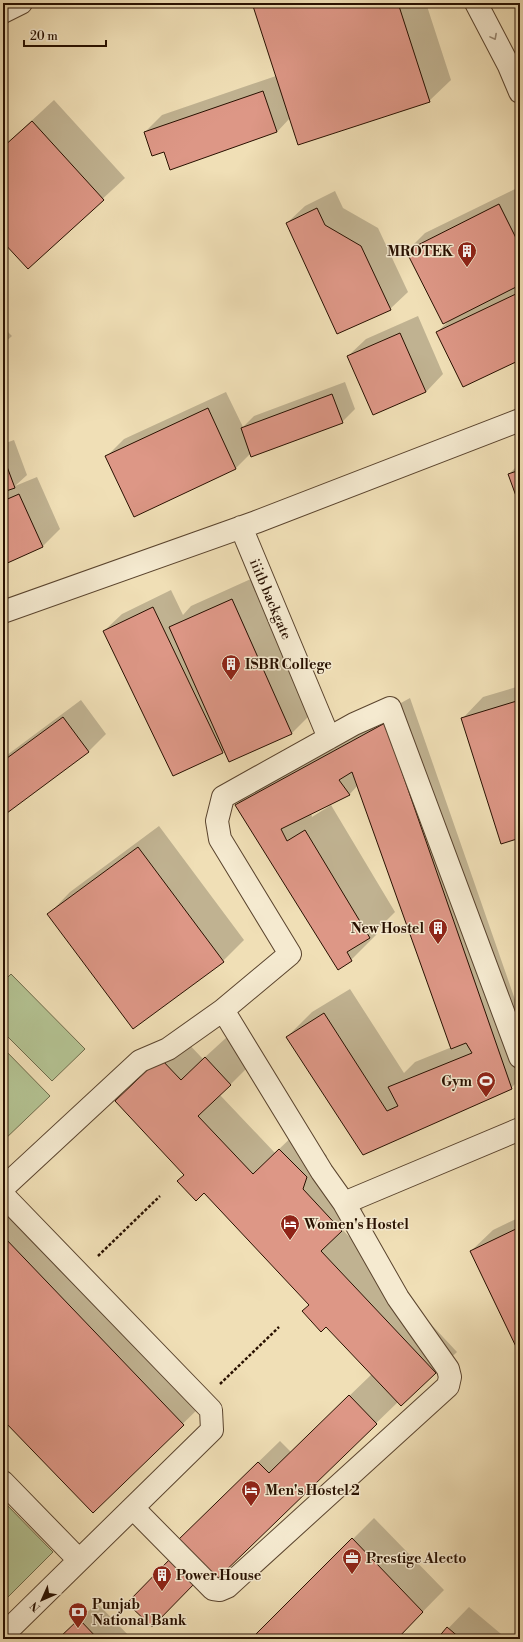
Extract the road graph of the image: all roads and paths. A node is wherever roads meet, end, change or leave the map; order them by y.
1 (21, 3) edge
2 (476, 3) edge
3 (3, 12) edge
4 (520, 92) edge
5 (520, 420) edge
6 (241, 527) junction
7 (3, 612) edge
8 (329, 738) junction
9 (223, 1010) junction
10 (520, 1057) edge
11 (520, 1129) edge
12 (3, 1188) edge
13 (3, 1196) edge
14 (160, 1196) dead end
15 (344, 1203) junction
16 (79, 1274) junction
17 (279, 1327) dead end
18 (202, 1401) junction
19 (3, 1482) edge
20 (133, 1508) junction
21 (80, 1560) junction
22 (3, 1635) edge

1 - 3 street
2 -> 4 street
5 - 6 street
6 - 7 street
6 - 8 street, iiitb backgate
8 - 9 street
8 - 10 street
9 - 12 street
9 - 15 street
11 - 15 street
13 - 16 street
14 - 16 path
15 - 20 street
16 - 18 street
17 - 18 path
18 - 20 street
19 - 21 street
20 - 21 street
21 - 22 street

